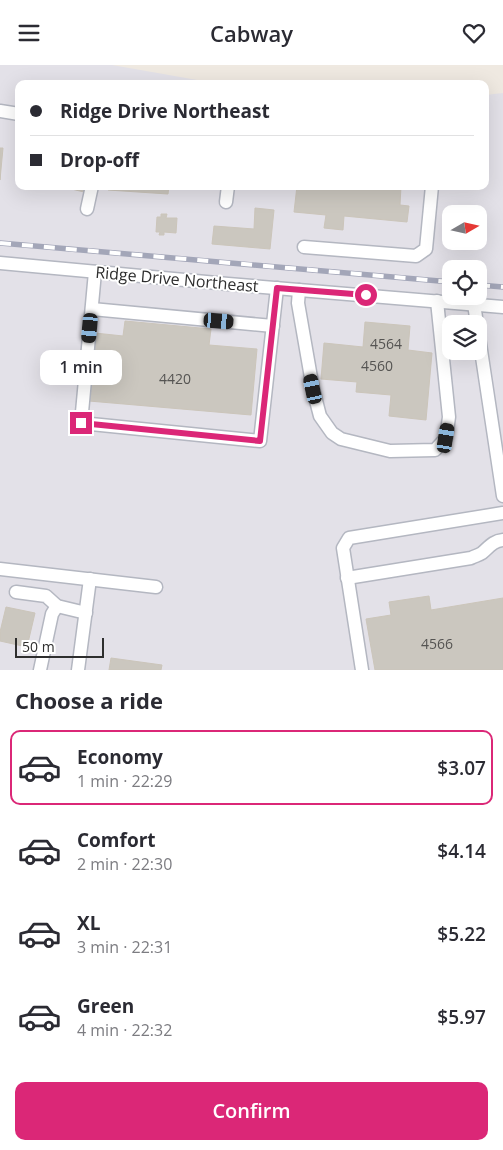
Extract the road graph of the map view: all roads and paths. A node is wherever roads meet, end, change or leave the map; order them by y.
1 (0, 111) edge
2 (15, 113) edge
3 (91, 190) edge
4 (228, 190) edge
5 (432, 190) edge
6 (226, 202) dead end
7 (87, 209) dead end
8 (304, 247) dead end
9 (0, 263) edge
10 (95, 272) junction
11 (277, 288) junction
12 (299, 290) junction
13 (437, 301) junction
14 (442, 301) edge
15 (484, 305) edge
16 (503, 307) edge
17 (92, 309) junction
18 (273, 326) junction
19 (482, 360) edge
20 (503, 496) edge
21 (503, 513) edge
22 (503, 540) edge
23 (0, 569) edge
24 (347, 578) junction
25 (90, 579) junction
26 (156, 587) dead end
27 (16, 591) dead end
28 (56, 606) junction
29 (86, 613) junction
30 (40, 670) edge
31 (78, 670) edge
32 (362, 670) edge

1 - 2 street
3 - 7 street
4 - 6 street
5 - 8 street
9 - 10 street, Ridge Drive Northeast
10 - 11 street, Ridge Drive Northeast
10 - 17 street
11 - 12 street, Ridge Drive Northeast
11 - 18 street
12 - 13 street, Ridge Drive Northeast
12 - 13 street
13 - 14 street, Ridge Drive Northeast
15 - 16 street, Ridge Drive Northeast
17 - 18 street
17 - 18 street
19 - 20 street
21 - 24 street
22 - 24 street
23 - 25 street
24 - 32 street
25 - 26 street
25 - 29 street
27 - 28 street
28 - 29 street
28 - 30 street
29 - 31 street

